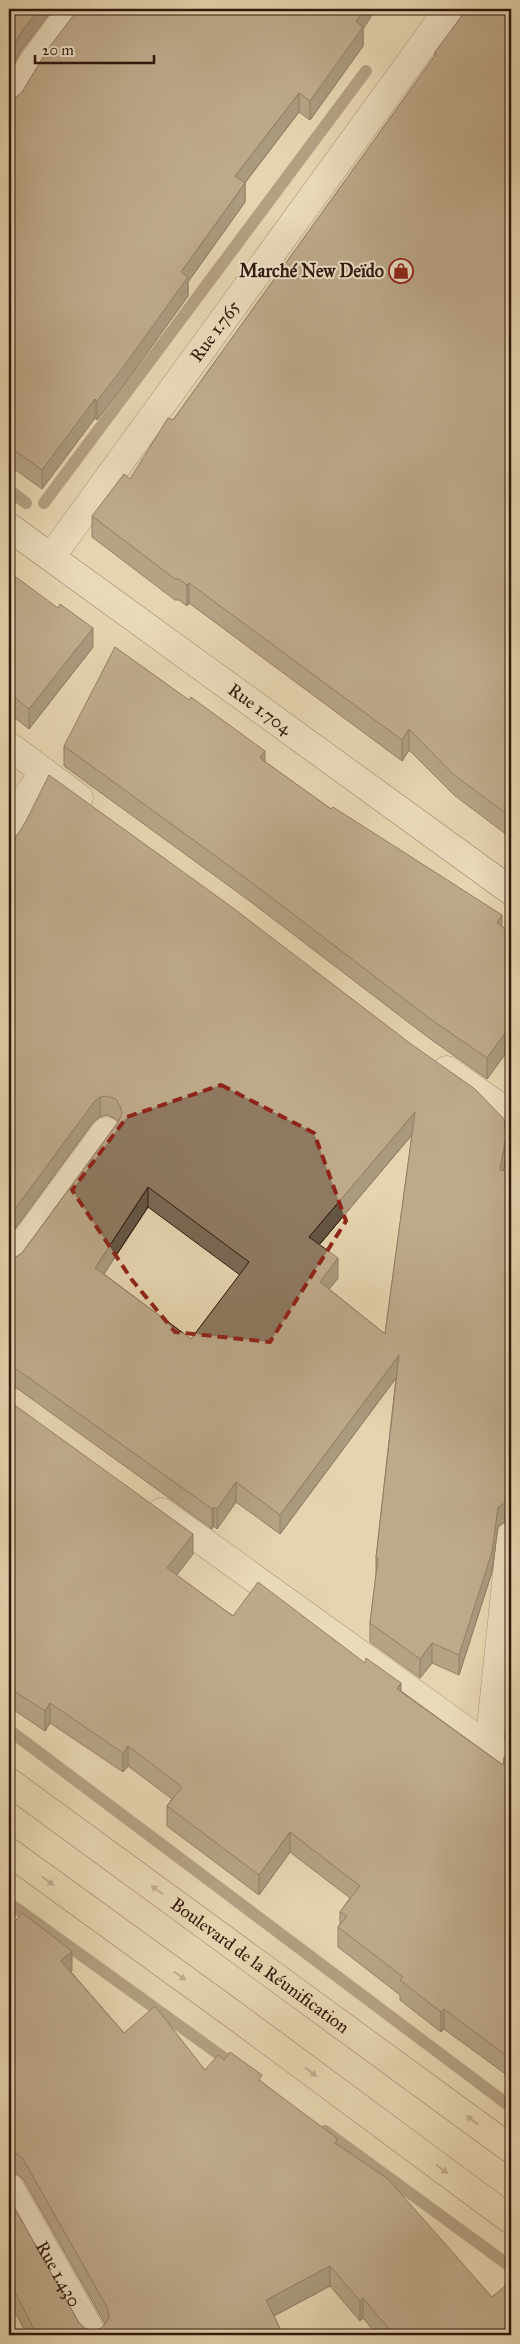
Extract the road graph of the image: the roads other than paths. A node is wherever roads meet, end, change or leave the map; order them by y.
1 (72, 9) edge
2 (449, 9) edge
3 (9, 102) edge
4 (9, 527) edge
5 (51, 557) junction
6 (9, 746) edge
7 (44, 772) junction
8 (100, 812) edge
9 (9, 822) edge
10 (511, 891) edge
11 (428, 1057) edge
12 (511, 1116) edge
13 (106, 1132) dead end
14 (9, 1263) edge
15 (145, 1500) edge
16 (511, 1535) edge
17 (489, 1746) junction
18 (511, 1764) edge
19 (9, 1782) edge
20 (9, 1852) edge
21 (511, 2149) edge
22 (9, 2187) edge
23 (511, 2220) edge
24 (93, 2335) edge

1 - 3 street
2 - 5 street, Rue 1.765
4 - 5 street, Rue 1.704
5 - 10 street, Rue 1.704
6 - 7 street
7 - 8 street
7 - 9 street
11 - 12 street
13 - 14 street
15 - 17 street
16 - 17 street
17 - 18 street
21 -> 19 main road, Boulevard de la Réunification
20 -> 23 main road
22 - 24 street, Rue 1.430

